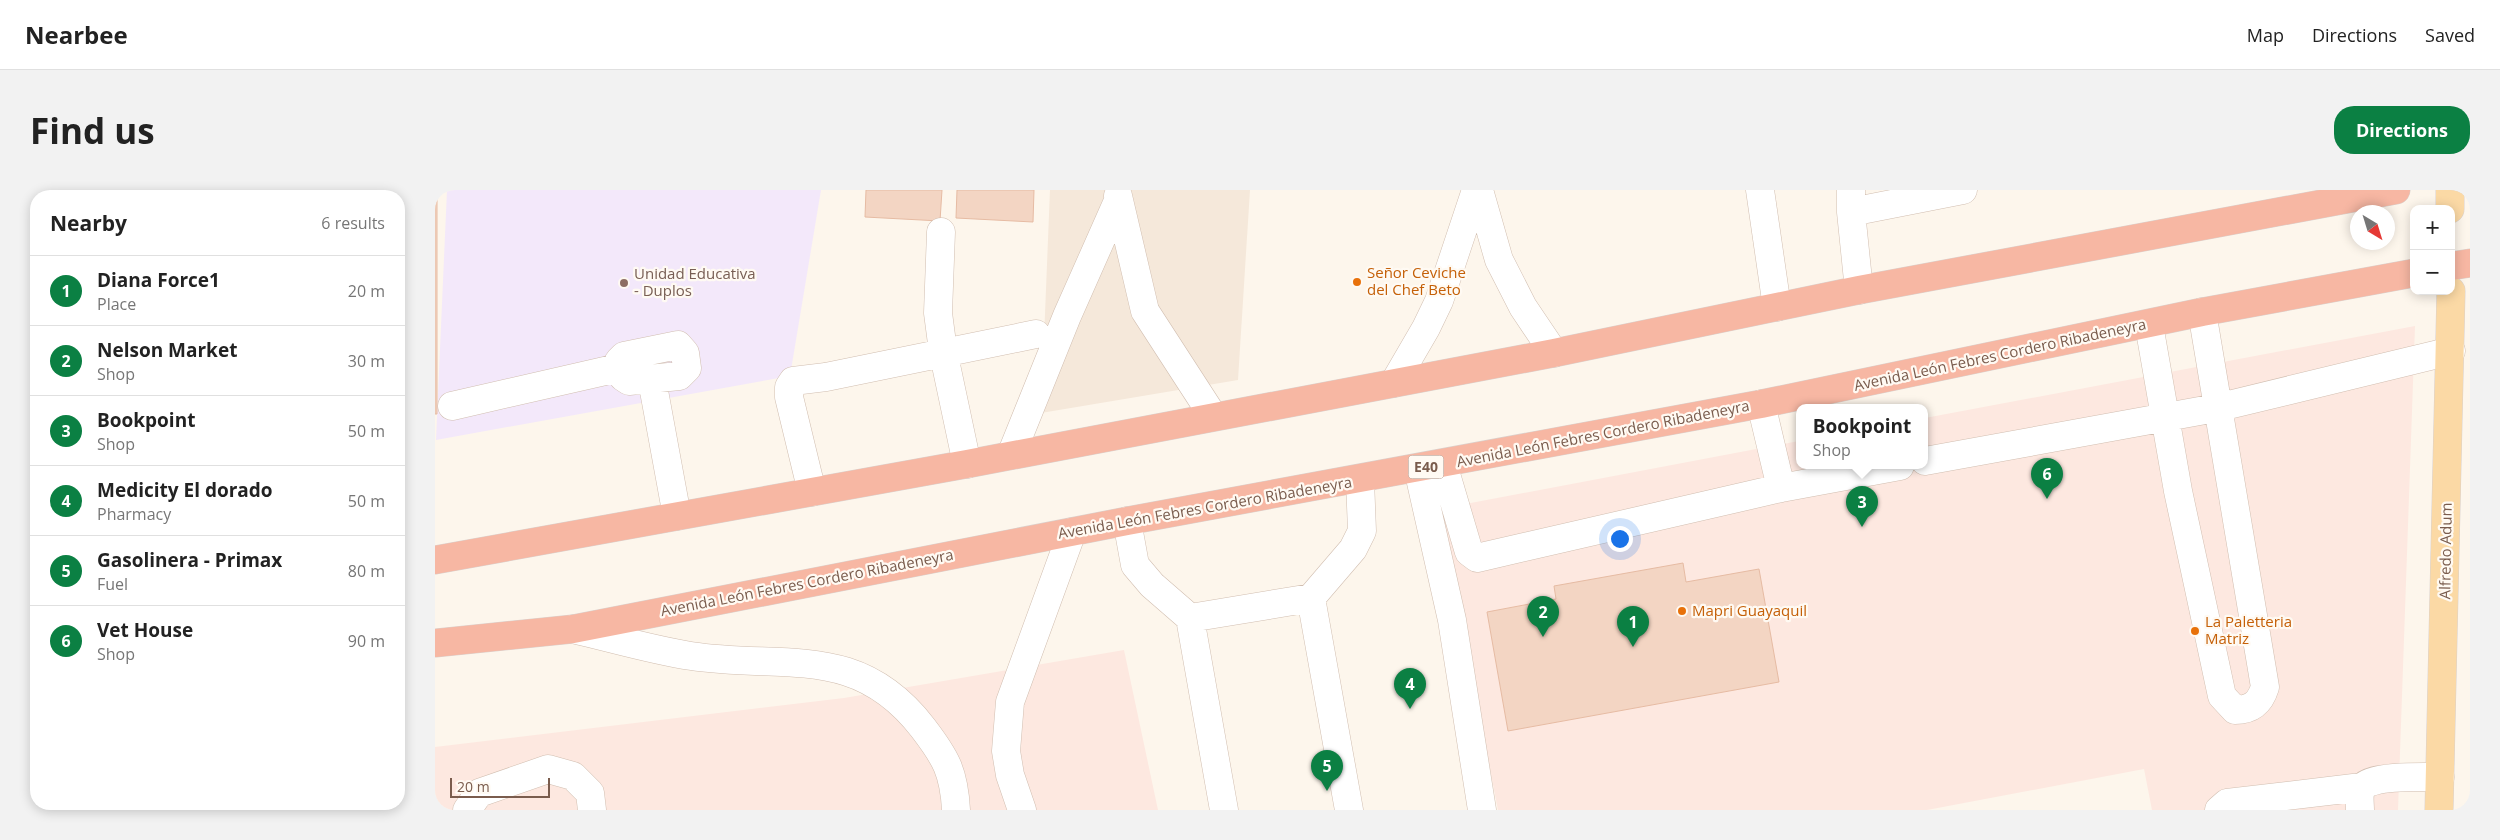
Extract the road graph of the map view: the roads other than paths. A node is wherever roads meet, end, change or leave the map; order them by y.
1 (1477, 190) edge
2 (1760, 190) edge
3 (1960, 190) edge
4 (2396, 190) edge
5 (2450, 190) edge
6 (1118, 196) edge
7 (1895, 196) edge
8 (1851, 201) edge
9 (2450, 205) edge
10 (941, 232) dead end
11 (2470, 263) edge
12 (2455, 265) edge
13 (2410, 274) edge
14 (1859, 290) junction
15 (2451, 295) edge
16 (1777, 307) junction
17 (2202, 312) junction
18 (2149, 325) junction
19 (1036, 334) dead end
20 (943, 351) junction
21 (2451, 351) junction
22 (1554, 353) junction
23 (619, 368) junction
24 (652, 380) junction
25 (1394, 383) junction
26 (1761, 404) junction
27 (452, 406) dead end
28 (2216, 408) junction
29 (1213, 416) junction
30 (2164, 417) junction
31 (1011, 456) junction
32 (1928, 460) edge
33 (967, 464) junction
34 (1430, 466) junction
35 (1884, 469) edge
36 (1360, 480) junction
37 (1781, 488) junction
38 (812, 492) junction
39 (677, 516) junction
40 (1127, 521) junction
41 (1072, 532) junction
42 (435, 560) edge
43 (1311, 598) junction
44 (1190, 618) junction
45 (573, 629) junction
46 (435, 644) edge
47 (2440, 776) junction
48 (2361, 799) edge
49 (467, 810) edge
50 (592, 810) edge
51 (956, 810) edge
52 (1022, 810) edge
53 (1224, 810) edge
54 (1349, 810) edge
55 (1482, 810) edge
56 (2219, 810) edge
57 (2439, 810) edge

1 - 22 street
1 - 25 street
2 - 16 street
3 - 7 street
4 - 14 highway
5 - 9 main road
6 - 29 street
6 - 31 street
7 - 8 street
8 - 14 street
10 - 20 street
11 - 12 highway
13 - 17 highway, Avenida León Febres Cordero Ribadeneyra / E40
14 - 16 highway
15 - 21 main road, Alfredo Adum
16 - 22 highway
17 - 18 highway, Avenida León Febres Cordero Ribadeneyra / E40
17 - 28 street
18 - 26 highway, Avenida León Febres Cordero Ribadeneyra / E40
18 - 30 street
19 - 20 street
20 - 33 street
20 - 38 street
21 - 28 street
21 - 47 main road, Alfredo Adum
22 - 25 highway
23 - 24 street
23 - 24 street
23 - 27 street
24 - 39 street
25 - 29 highway
26 - 34 highway, Avenida León Febres Cordero Ribadeneyra / E40
26 - 37 street
28 - 30 street
28 - 30 street
29 - 31 highway
30 - 32 street
31 - 33 highway
33 - 38 highway
34 - 36 highway, Avenida León Febres Cordero Ribadeneyra / E40
34 - 37 street
34 - 55 street
35 - 37 street
36 - 40 highway, Avenida León Febres Cordero Ribadeneyra / E40
36 - 43 street
38 - 39 highway
39 - 42 highway
40 - 41 highway, Avenida León Febres Cordero Ribadeneyra / E40
40 - 44 street
41 - 45 highway, Avenida León Febres Cordero Ribadeneyra / E40
41 - 52 street
43 - 44 street
43 - 54 street
44 - 53 street
45 - 46 highway, Avenida León Febres Cordero Ribadeneyra / E40
45 - 51 street
47 - 48 street
47 - 57 main road, Alfredo Adum
48 - 56 street
49 - 50 street

